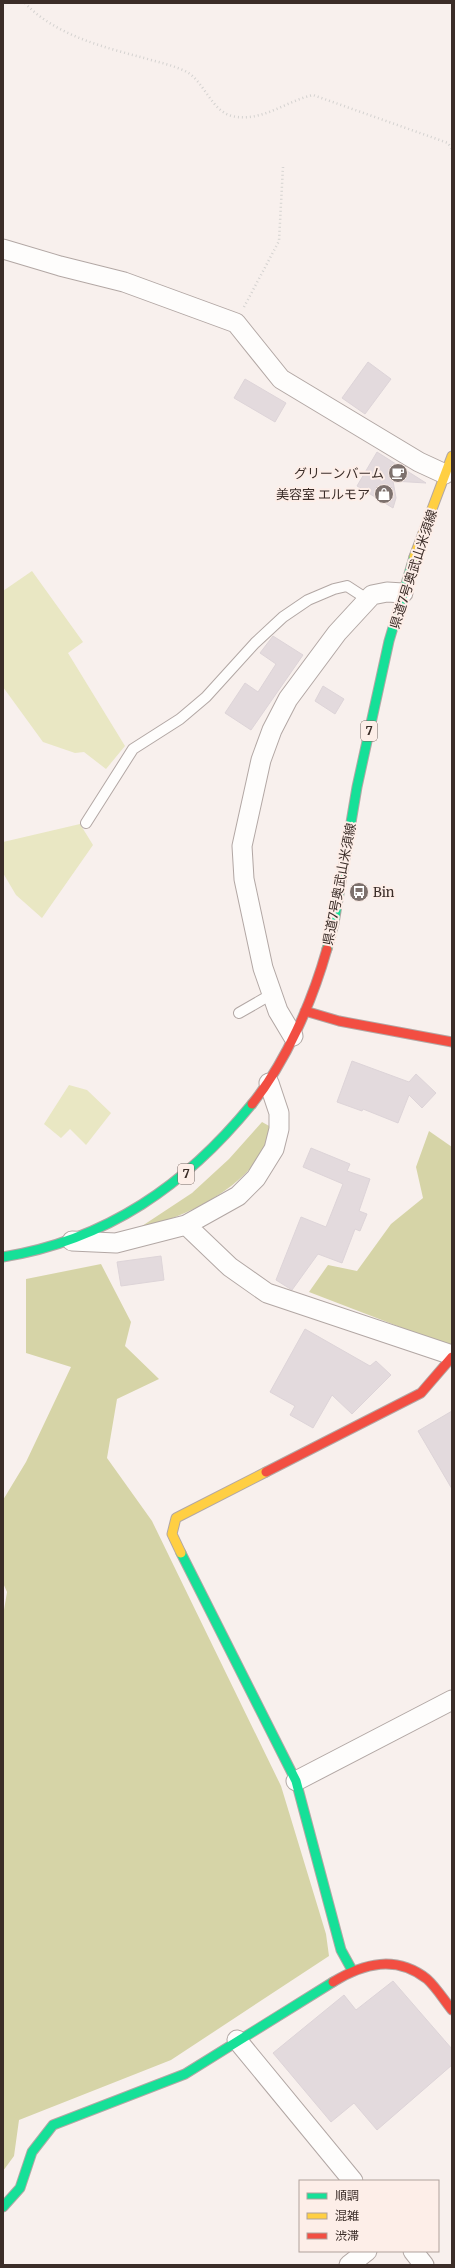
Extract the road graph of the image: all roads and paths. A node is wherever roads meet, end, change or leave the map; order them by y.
1 (25, 3) edge
2 (452, 149) edge
3 (283, 167) dead end
4 (3, 249) edge
5 (236, 323) junction
6 (452, 456) edge
7 (445, 474) junction
8 (403, 593) junction
9 (367, 599) junction
10 (86, 823) dead end
11 (272, 994) junction
12 (305, 1012) junction
13 (239, 1013) dead end
14 (293, 1036) junction
15 (452, 1042) edge
16 (269, 1083) junction
17 (186, 1225) junction
18 (66, 1241) junction
19 (3, 1258) edge
20 (452, 1356) edge
21 (452, 1700) edge
22 (296, 1781) junction
23 (352, 1970) junction
24 (452, 2010) edge
25 (237, 2040) junction
26 (352, 2180) edge
27 (3, 2207) edge
28 (366, 2252) edge
29 (413, 2252) edge
30 (349, 2265) edge
31 (424, 2265) edge

1 - 2 path
3 - 5 path
4 - 5 street
5 - 7 street
6 - 7 street, 県道7号奥武山米須線 / 7
7 - 8 street, 県道7号奥武山米須線 / 7
8 - 9 street
8 - 12 street, 県道7号奥武山米須線 / 7
9 - 10 lane
9 - 11 street
11 - 13 lane
11 - 14 street
12 - 14 street, 県道7号奥武山米須線 / 7
12 - 15 street
14 - 16 street, 県道7号奥武山米須線 / 7
16 - 17 street
16 - 18 street, 県道7号奥武山米須線 / 7
17 - 18 street
17 - 20 street
18 - 19 street, 県道7号奥武山米須線 / 7
20 - 22 street
21 - 22 street
22 - 23 street
23 - 24 street
23 - 25 street
25 - 26 street
25 - 27 street
28 - 30 street
29 - 31 street

